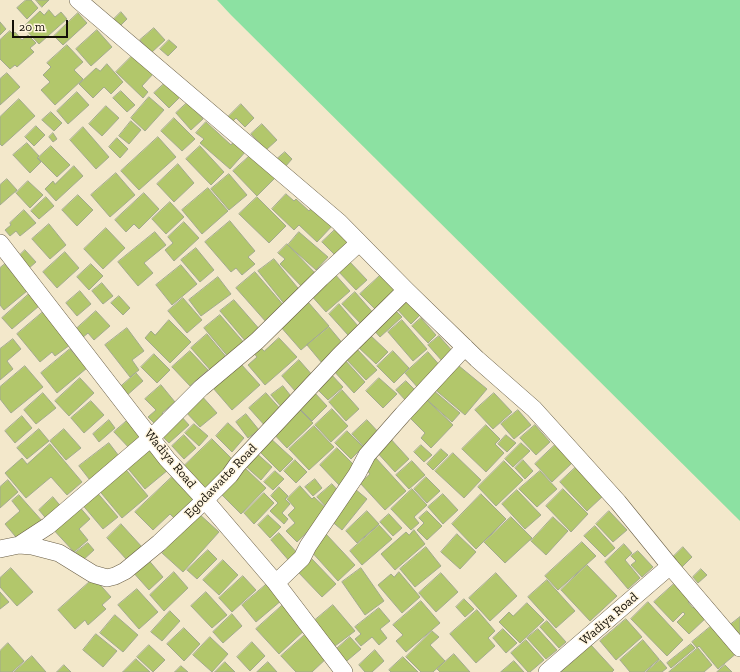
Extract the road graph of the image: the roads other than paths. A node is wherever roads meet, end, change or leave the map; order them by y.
1 (78, 0) edge
2 (0, 243) edge
3 (359, 243) junction
4 (406, 290) junction
5 (465, 347) junction
6 (151, 438) junction
7 (205, 500) junction
8 (19, 545) junction
9 (0, 549) edge
10 (670, 566) junction
11 (276, 582) junction
12 (740, 648) edge
13 (344, 672) edge
14 (547, 672) edge

1 - 3 street
2 - 6 street, Wadiya Road
3 - 4 street
3 - 6 street
4 - 5 street
4 - 7 street, Egodawatte Road
5 - 10 street
5 - 11 street
6 - 7 street, Wadiya Road
6 - 8 street
7 - 8 street, Egodawatte Road
7 - 11 street, Wadiya Road
8 - 9 street, Egodawatte Road
10 - 12 street
10 - 14 street, Wadiya Road
11 - 13 street, Wadiya Road

